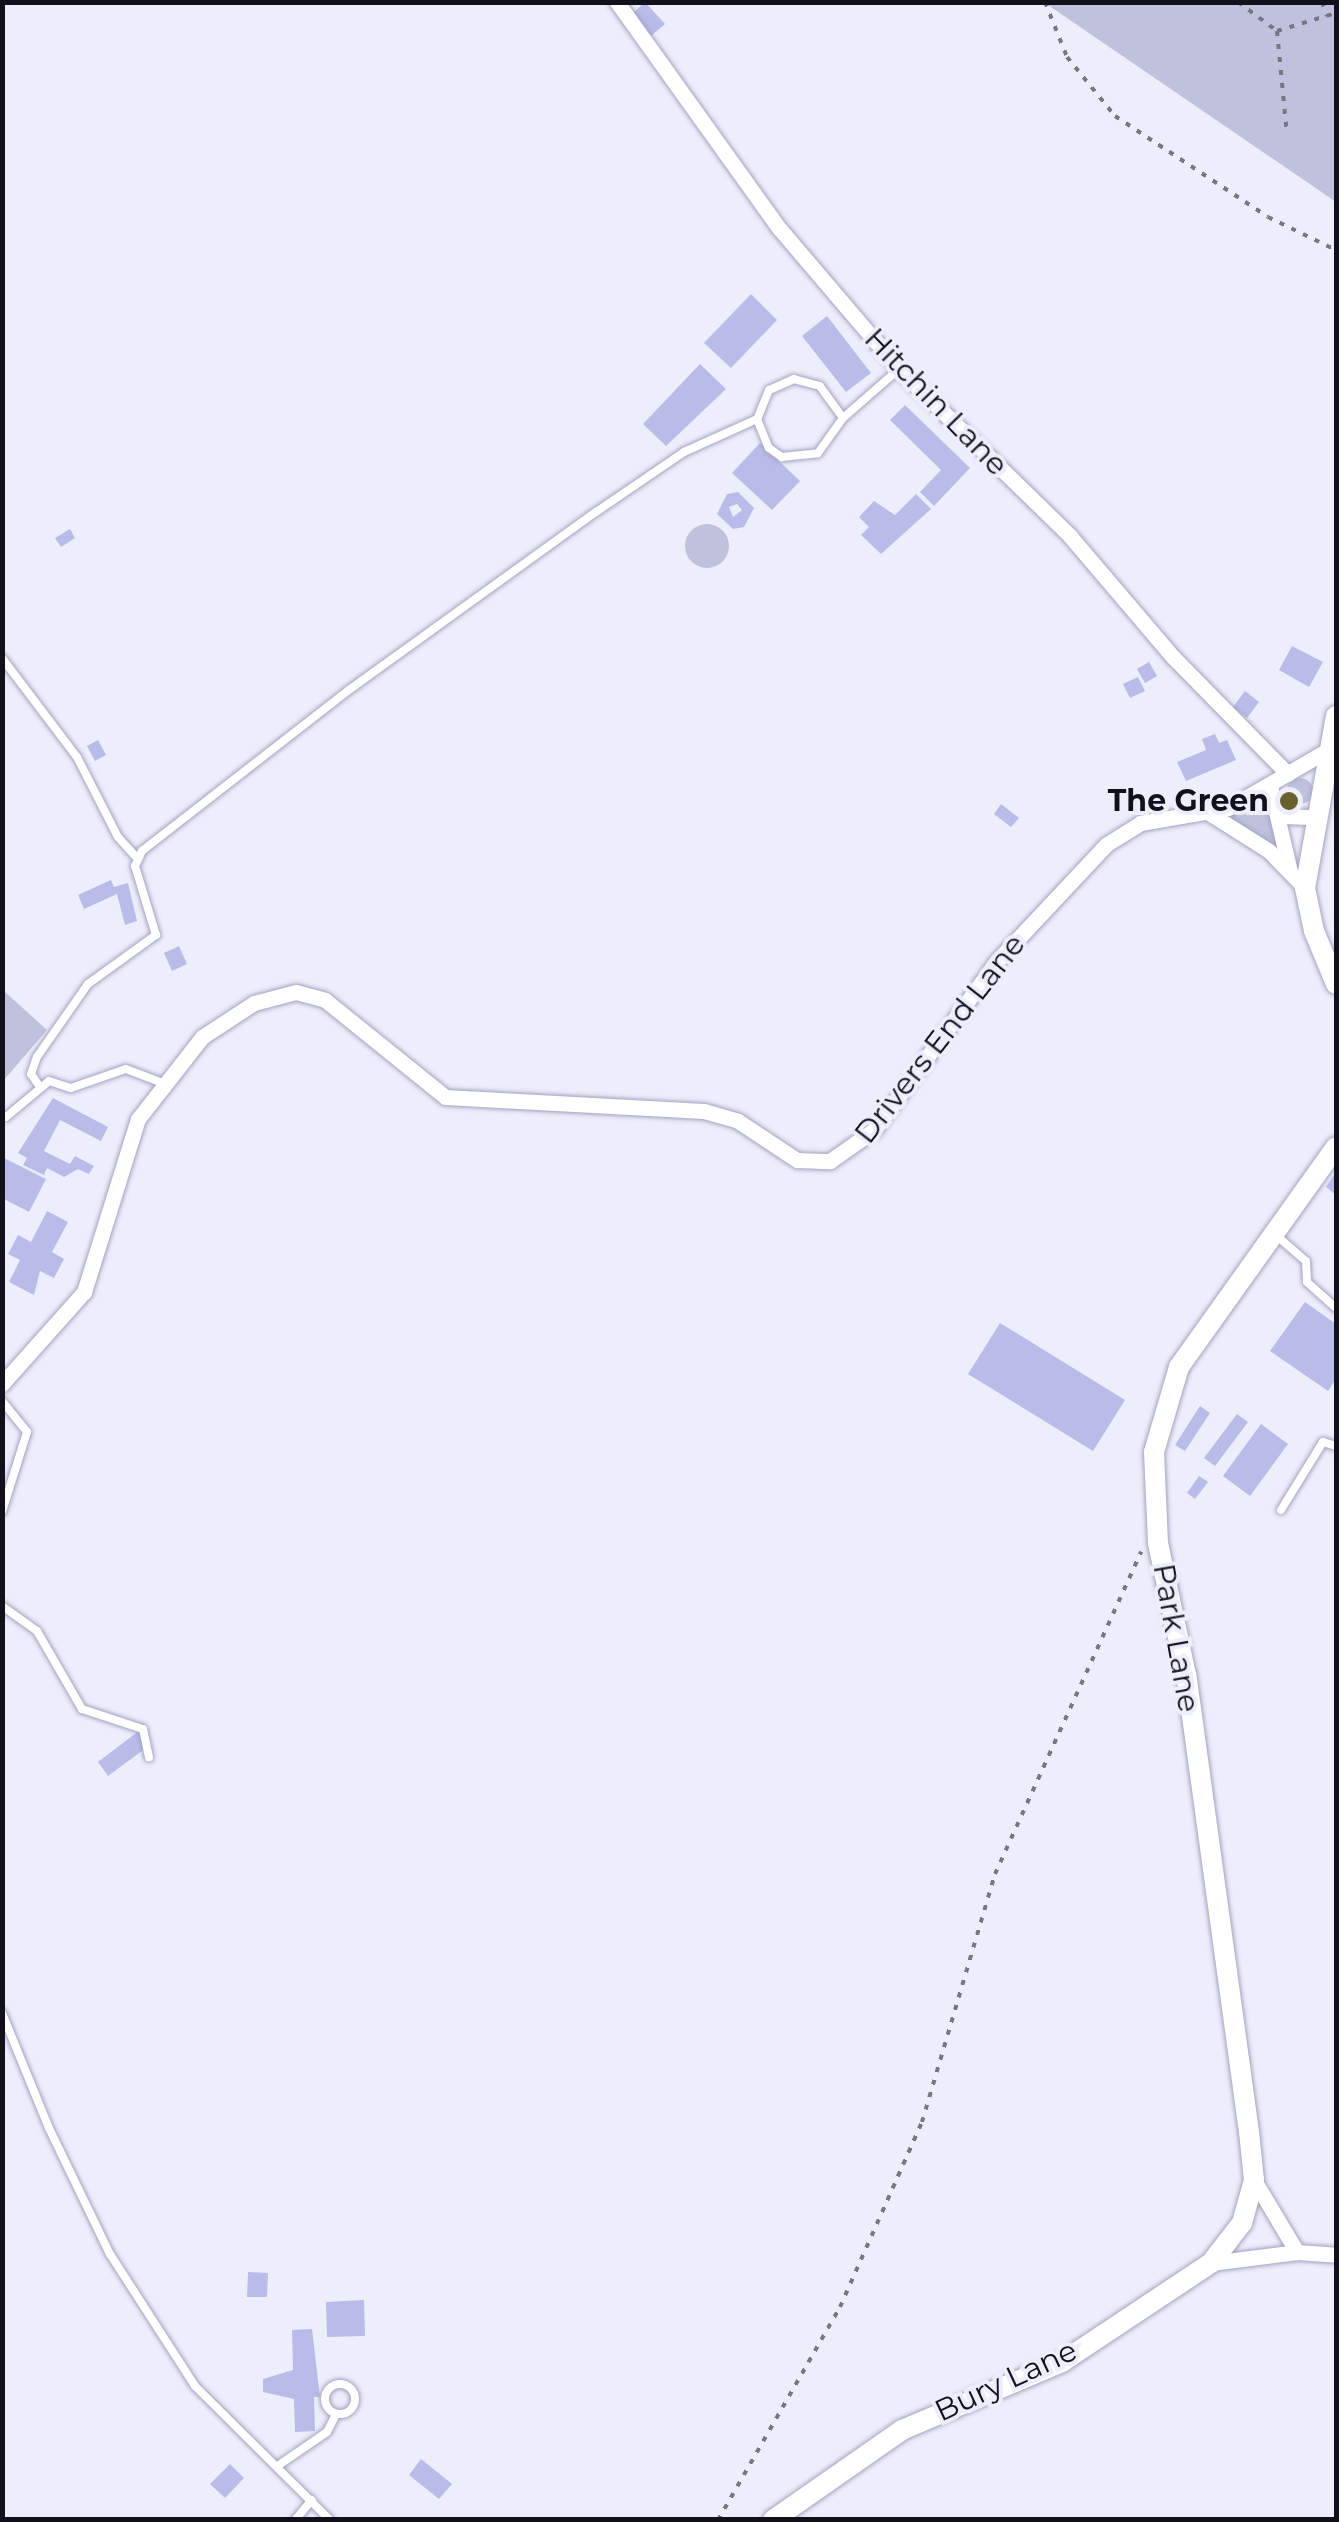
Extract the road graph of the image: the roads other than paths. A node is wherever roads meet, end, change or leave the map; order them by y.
1 (617, 2) edge
2 (899, 369) junction
3 (843, 418) junction
4 (756, 419) junction
5 (2, 658) edge
6 (1336, 716) edge
7 (1326, 751) junction
8 (1288, 774) junction
9 (1270, 786) junction
10 (1210, 814) junction
11 (1282, 816) junction
12 (1316, 817) junction
13 (138, 859) junction
14 (1290, 871) junction
15 (1305, 888) junction
16 (1336, 984) edge
17 (163, 1083) junction
18 (38, 1084) junction
19 (6, 1117) dead end
20 (1336, 1147) edge
21 (1277, 1236) junction
22 (1336, 1308) edge
23 (2, 1384) edge
24 (2, 1401) edge
25 (1336, 1446) edge
26 (1281, 1510) dead end
27 (2, 1512) edge
28 (2, 1606) edge
29 (149, 1757) dead end
30 (2, 2012) edge
31 (1254, 2180) junction
32 (1298, 2252) junction
33 (1336, 2255) edge
34 (1211, 2263) junction
35 (336, 2414) junction
36 (280, 2464) junction
37 (312, 2500) junction
38 (329, 2519) edge
39 (295, 2520) edge
40 (772, 2520) edge

1 - 2 street, Hitchin Lane
2 - 3 lane
2 - 8 street, Hitchin Lane
3 - 4 lane
3 - 4 lane
4 - 13 lane
5 - 13 lane
6 - 7 street
7 - 8 street, Drivers End Lane
7 - 12 street
8 - 9 street, Drivers End Lane
9 - 10 street, Drivers End Lane
9 - 11 street
10 - 14 street
10 - 17 street, Drivers End Lane
11 - 12 street
11 - 14 street
12 - 15 street
13 - 18 lane
14 - 15 street
15 - 16 street
17 - 18 lane
17 - 23 street, Drivers End Lane
18 - 19 lane
20 - 21 street, Park Lane
21 - 22 lane
21 - 31 street, Park Lane
24 - 27 lane
25 - 26 lane
28 - 29 lane
30 - 36 lane
31 - 32 street
31 - 34 street, Bury Lane
32 - 33 street
32 - 34 street
34 - 40 street, Bury Lane
35 - 35 lane
35 - 36 lane
36 - 37 lane
37 - 38 lane
37 - 39 lane

